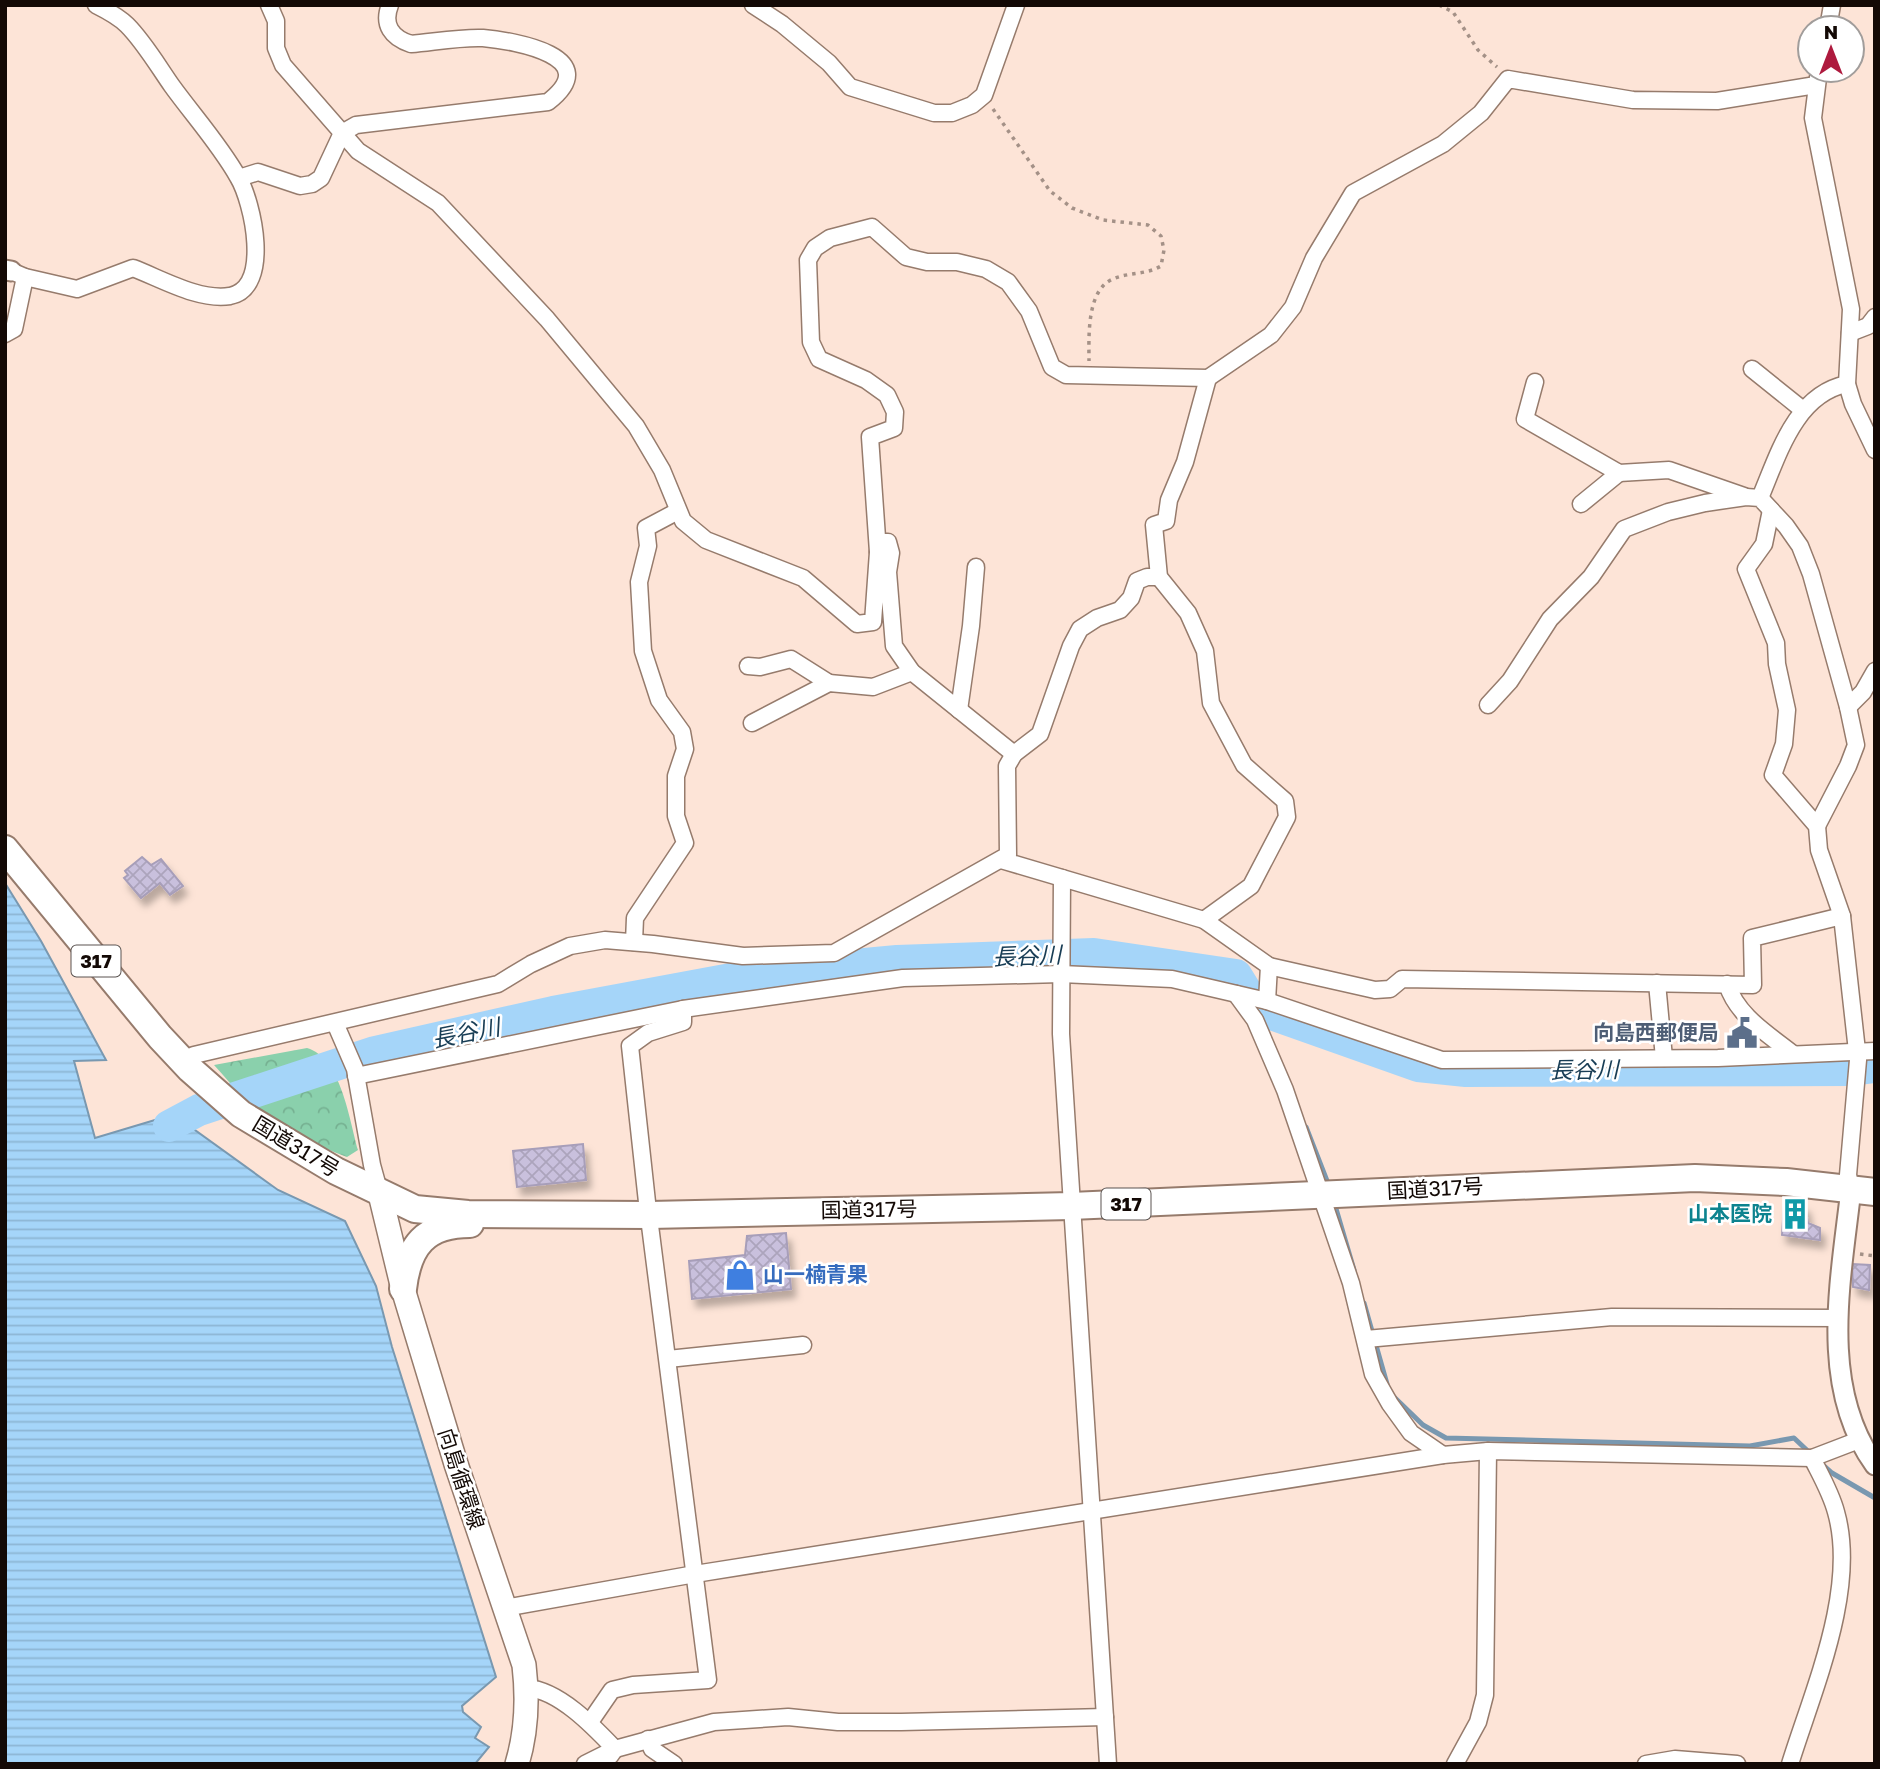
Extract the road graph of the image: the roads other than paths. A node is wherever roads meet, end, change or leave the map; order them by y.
1 (96, 5) edge
2 (269, 5) edge
3 (390, 5) edge
4 (753, 5) edge
5 (1016, 5) edge
6 (1796, 82) edge
7 (1817, 84) edge
8 (342, 133) junction
9 (239, 178) junction
10 (13, 273) edge
11 (1875, 317) edge
12 (1850, 333) junction
13 (5, 334) edge
14 (1752, 369) dead end
15 (1208, 379) junction
16 (1535, 382) dead end
17 (1847, 384) junction
18 (1803, 410) junction
19 (1875, 450) edge
20 (1619, 473) junction
21 (1759, 502) junction
22 (1581, 503) dead end
23 (677, 510) junction
24 (878, 552) junction
25 (976, 567) dead end
26 (1159, 577) junction
27 (748, 666) dead end
28 (1875, 671) edge
29 (912, 672) junction
30 (829, 683) junction
31 (1488, 705) dead end
32 (1849, 707) junction
33 (959, 710) junction
34 (752, 723) dead end
35 (1014, 754) junction
36 (1817, 826) junction
37 (5, 849) edge
38 (1001, 860) junction
39 (1062, 878) junction
40 (1842, 916) junction
41 (1204, 920) junction
42 (634, 942) junction
43 (1269, 966) junction
44 (1061, 970) junction
45 (1657, 983) junction
46 (1727, 984) junction
47 (1236, 994) junction
48 (1267, 1000) junction
49 (683, 1009) junction
50 (336, 1026) junction
51 (1857, 1051) junction
52 (1875, 1051) edge
53 (1793, 1054) junction
54 (1664, 1058) junction
55 (186, 1065) junction
56 (355, 1072) junction
57 (1863, 1190) edge
58 (380, 1194) junction
59 (1321, 1195) junction
60 (1071, 1206) junction
61 (650, 1215) junction
62 (404, 1289) junction
63 (1839, 1318) junction
64 (1366, 1339) junction
65 (803, 1345) dead end
66 (668, 1359) junction
67 (1859, 1440) junction
68 (1488, 1451) junction
69 (1443, 1455) junction
70 (1812, 1458) junction
71 (1875, 1465) edge
72 (1092, 1511) junction
73 (695, 1574) junction
74 (504, 1608) junction
75 (527, 1688) junction
76 (1105, 1717) junction
77 (590, 1722) junction
78 (648, 1739) junction
79 (615, 1749) junction
80 (1710, 1763) edge
81 (517, 1764) edge
82 (585, 1764) edge
83 (605, 1764) edge
84 (674, 1764) edge
85 (1108, 1764) edge
86 (1455, 1764) edge
87 (1646, 1764) edge
88 (1737, 1764) edge
89 (1790, 1764) edge

1 - 9 street
2 - 8 street
3 - 8 street
4 - 5 street
6 - 15 street
7 - 12 street
8 - 9 street
8 - 23 street
9 - 10 street
10 - 13 street
11 - 12 street
12 - 17 street
14 - 18 street
15 - 24 street
15 - 26 street
16 - 20 street
17 - 18 street
17 - 19 street
18 - 21 street
20 - 21 street
20 - 22 street
21 - 31 street
21 - 32 street
21 - 36 street
23 - 24 street
23 - 42 street
24 - 29 street
25 - 33 street
26 - 35 street
26 - 41 street
27 - 30 street
28 - 32 street
29 - 30 street
29 - 33 street
30 - 34 street
32 - 36 street
33 - 35 street
35 - 38 street
36 - 40 street
37 - 55 highway, 国道317号 / 317
38 - 39 street
38 - 42 street
39 - 41 street
39 - 44 street
40 - 46 street
40 - 51 street
41 - 43 street
42 - 50 street
43 - 45 street
43 - 48 street
44 - 47 street
44 - 49 street
44 - 60 street
45 - 46 street
45 - 54 street
46 - 53 street
47 - 48 street
47 - 59 street
48 - 54 street
49 - 56 street
49 - 61 street
50 - 55 street
50 - 56 street
51 - 52 street
51 - 53 street
51 - 57 street
53 - 54 street
55 - 58 highway, 国道317号 / 317
56 - 58 street
57 - 59 highway, 国道317号 / 317
57 - 63 street
58 - 61 highway, 国道317号 / 317
58 - 62 main road, 向島循環線
59 - 60 highway, 国道317号 / 317
59 - 64 street
60 - 61 highway, 国道317号 / 317
60 - 72 street
61 - 62 highway
61 - 66 street
62 - 74 main road, 向島循環線
63 - 64 street
63 - 67 street
64 - 69 street
65 - 66 street
66 - 73 street
67 - 70 street
67 - 71 street
68 - 69 street
68 - 70 street
68 - 86 street
69 - 72 street
70 - 89 street
72 - 73 street
72 - 76 street
73 - 74 street
73 - 77 street
74 - 75 main road, 向島循環線
75 - 77 street
75 - 81 main road, 向島循環線
76 - 78 street
76 - 85 street
77 - 79 street
78 - 79 street
78 - 84 street
79 - 82 street
79 - 83 street
80 - 87 street
80 - 88 street

